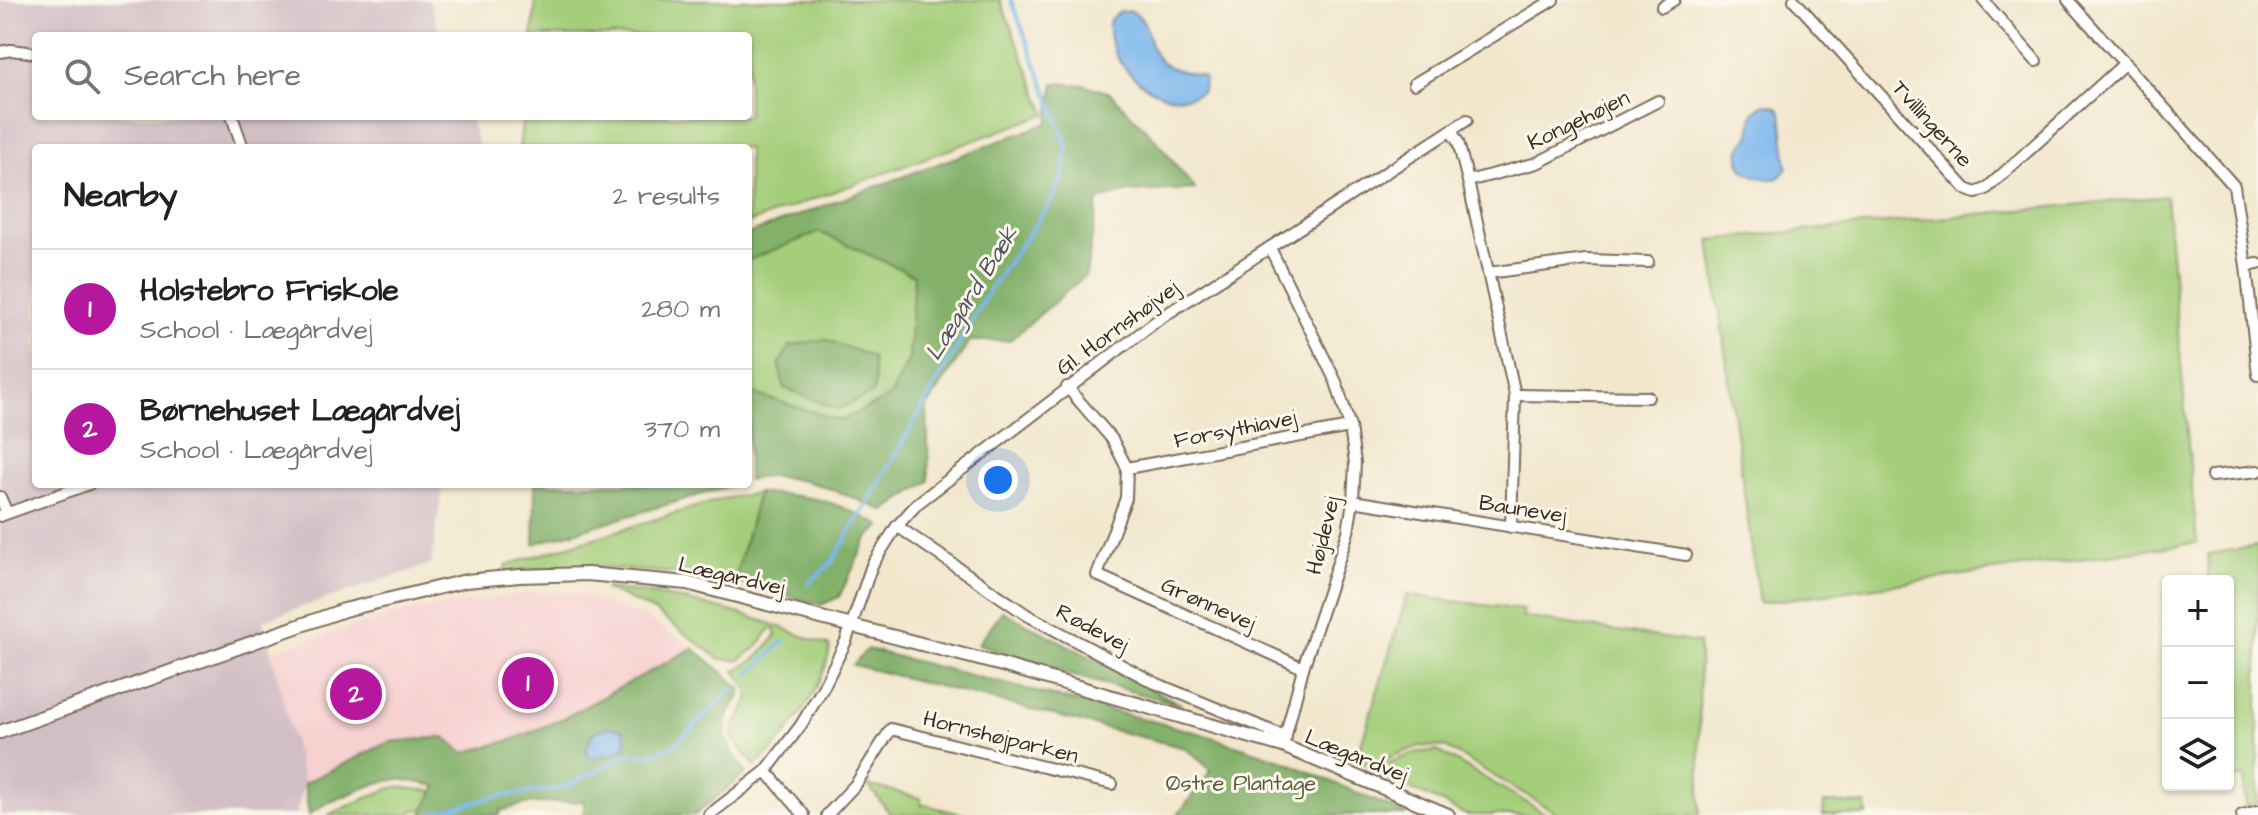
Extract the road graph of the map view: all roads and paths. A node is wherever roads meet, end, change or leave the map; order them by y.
1 (1553, 0) edge
2 (1674, 0) edge
3 (1794, 0) edge
4 (1983, 0) edge
5 (2068, 0) edge
6 (1662, 7) dead end
7 (0, 52) edge
8 (32, 53) edge
9 (2036, 61) dead end
10 (2125, 63) junction
11 (1414, 84) dead end
12 (1658, 101) dead end
13 (233, 120) edge
14 (1467, 120) dead end
15 (1451, 131) junction
16 (242, 144) edge
17 (1468, 181) junction
18 (1270, 248) junction
19 (1648, 262) dead end
20 (2258, 264) edge
21 (2246, 266) junction
22 (1488, 273) junction
23 (2258, 375) edge
24 (1067, 387) junction
25 (1515, 395) junction
26 (1648, 397) dead end
27 (1350, 427) junction
28 (1127, 468) junction
29 (2258, 471) edge
30 (2212, 476) dead end
31 (78, 488) edge
32 (0, 497) edge
33 (1353, 501) junction
34 (4, 515) edge
35 (897, 526) junction
36 (1511, 527) junction
37 (1686, 555) dead end
38 (850, 625) junction
39 (1303, 668) junction
40 (0, 732) edge
41 (1284, 741) junction
42 (766, 771) junction
43 (1112, 784) dead end
44 (2258, 811) edge
45 (709, 815) edge
46 (804, 815) edge
47 (827, 815) edge
48 (1448, 815) edge
49 (2242, 815) edge

1 - 11 street
2 - 6 street
3 - 10 street, Tvillingerne
4 - 9 street
5 - 10 street
7 - 8 street
10 - 21 street
12 - 17 street, Kongehøjen
13 - 16 street
14 - 15 street, Gl. Hornshøjvej
15 - 17 street
15 - 18 street, Gl. Hornshøjvej
17 - 22 street
18 - 24 street, Gl. Hornshøjvej
18 - 27 street, Højdevej
19 - 22 street
20 - 21 street
21 - 23 street
22 - 25 street
24 - 28 street
24 - 35 street, Gl. Hornshøjvej
25 - 26 street
25 - 36 street
27 - 28 street, Forsythiavej
27 - 33 street, Højdevej
28 - 39 street, Grønnevej
29 - 30 street
31 - 34 street
32 - 34 street
33 - 36 street, Baunevej
33 - 39 street, Højdevej
35 - 38 street, Gl. Hornshøjvej
35 - 41 street, Rødevej
36 - 37 street, Baunevej
38 - 40 street, Lægårdvej
38 - 41 street, Lægårdvej
38 - 42 street
39 - 41 street, Højdevej
41 - 48 street, Lægårdvej
42 - 45 street
42 - 46 street
43 - 47 street, Hornshøjparken
44 - 49 street

